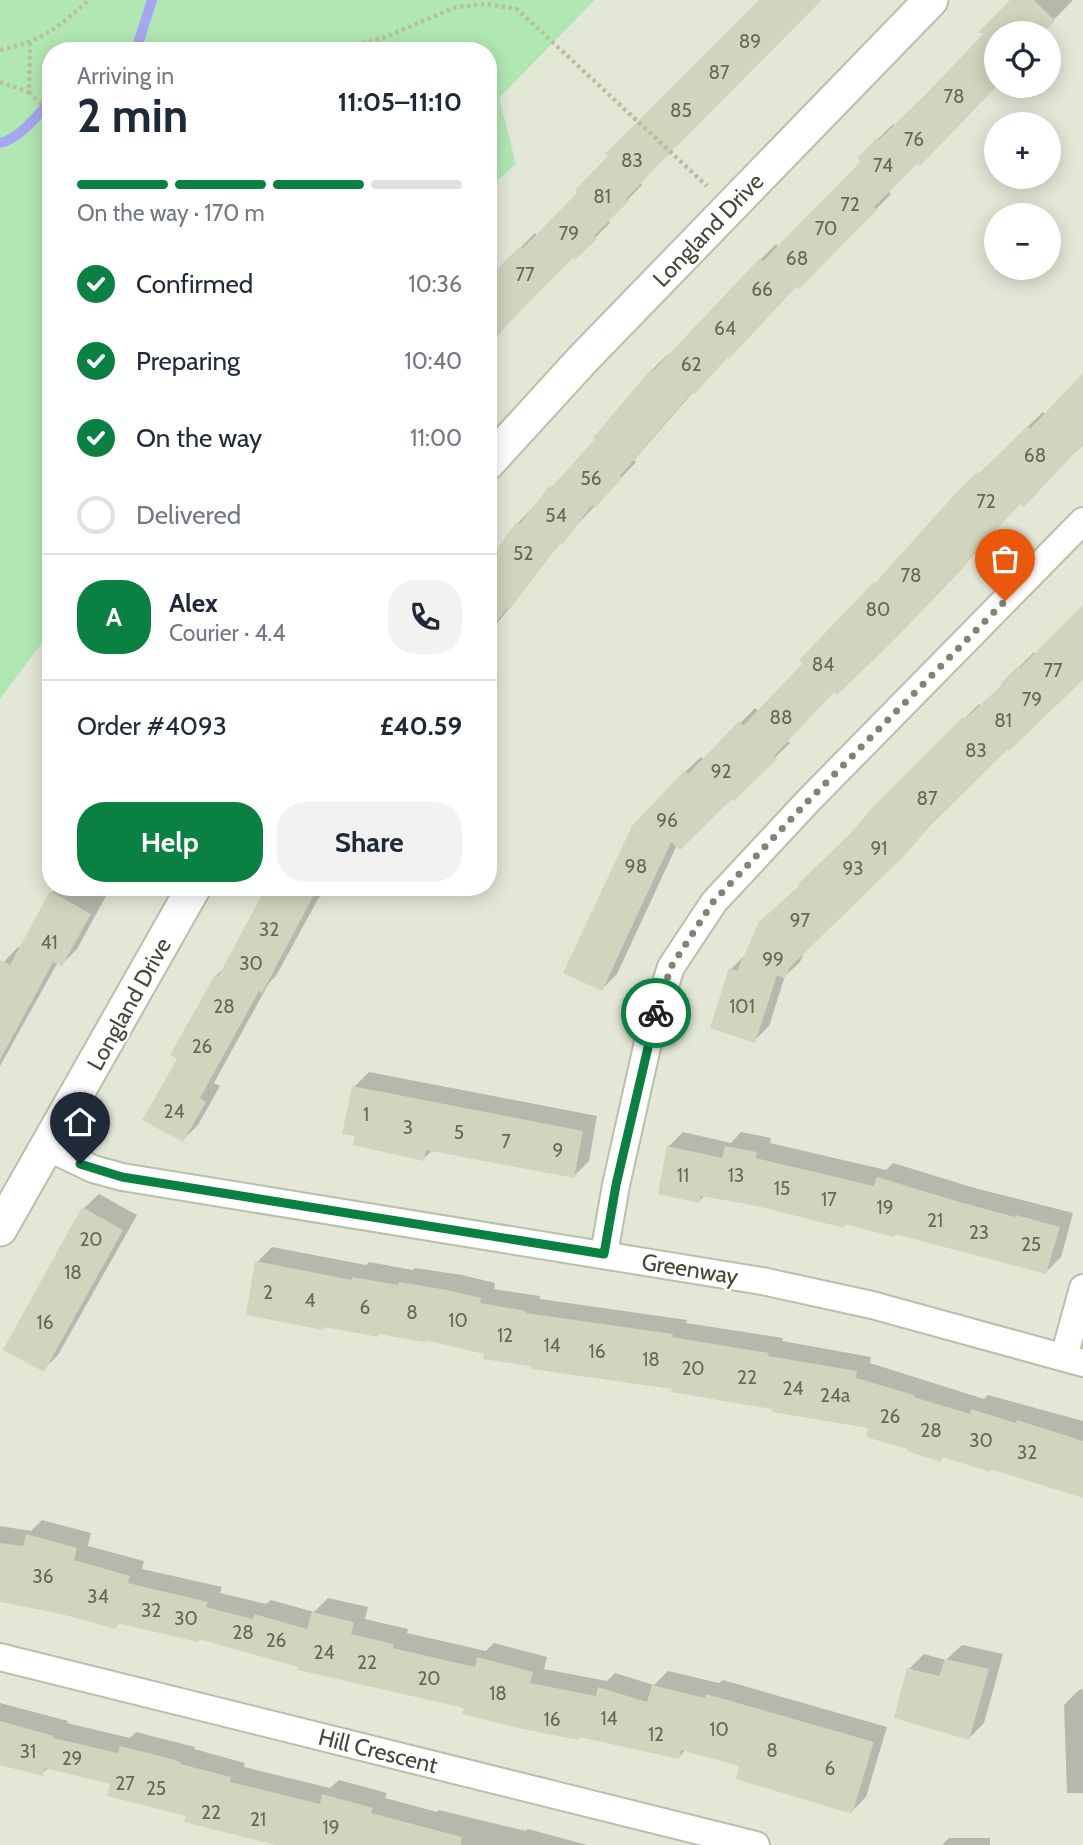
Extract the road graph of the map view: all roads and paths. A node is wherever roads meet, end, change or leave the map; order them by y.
1 (89, 0) edge
2 (931, 0) edge
3 (368, 42) edge
4 (30, 43) junction
5 (0, 50) edge
6 (0, 82) edge
7 (29, 92) junction
8 (42, 104) edge
9 (729, 208) junction
10 (497, 453) edge
11 (1083, 521) edge
12 (189, 896) edge
13 (47, 1147) junction
14 (0, 1229) edge
15 (604, 1254) junction
16 (1083, 1288) edge
17 (1073, 1360) edge
18 (0, 1657) edge
19 (756, 1845) edge

1 - 4 path
2 - 9 street, Longland Drive
3 - 9 path
4 - 5 path
4 - 7 path
6 - 7 path
7 - 8 path
9 - 10 street, Longland Drive
11 - 15 street
12 - 13 street, Longland Drive
13 - 14 street, Longland Drive
13 - 15 street, Greenway
15 - 17 street, Greenway
16 - 17 street
18 - 19 street, Hill Crescent

